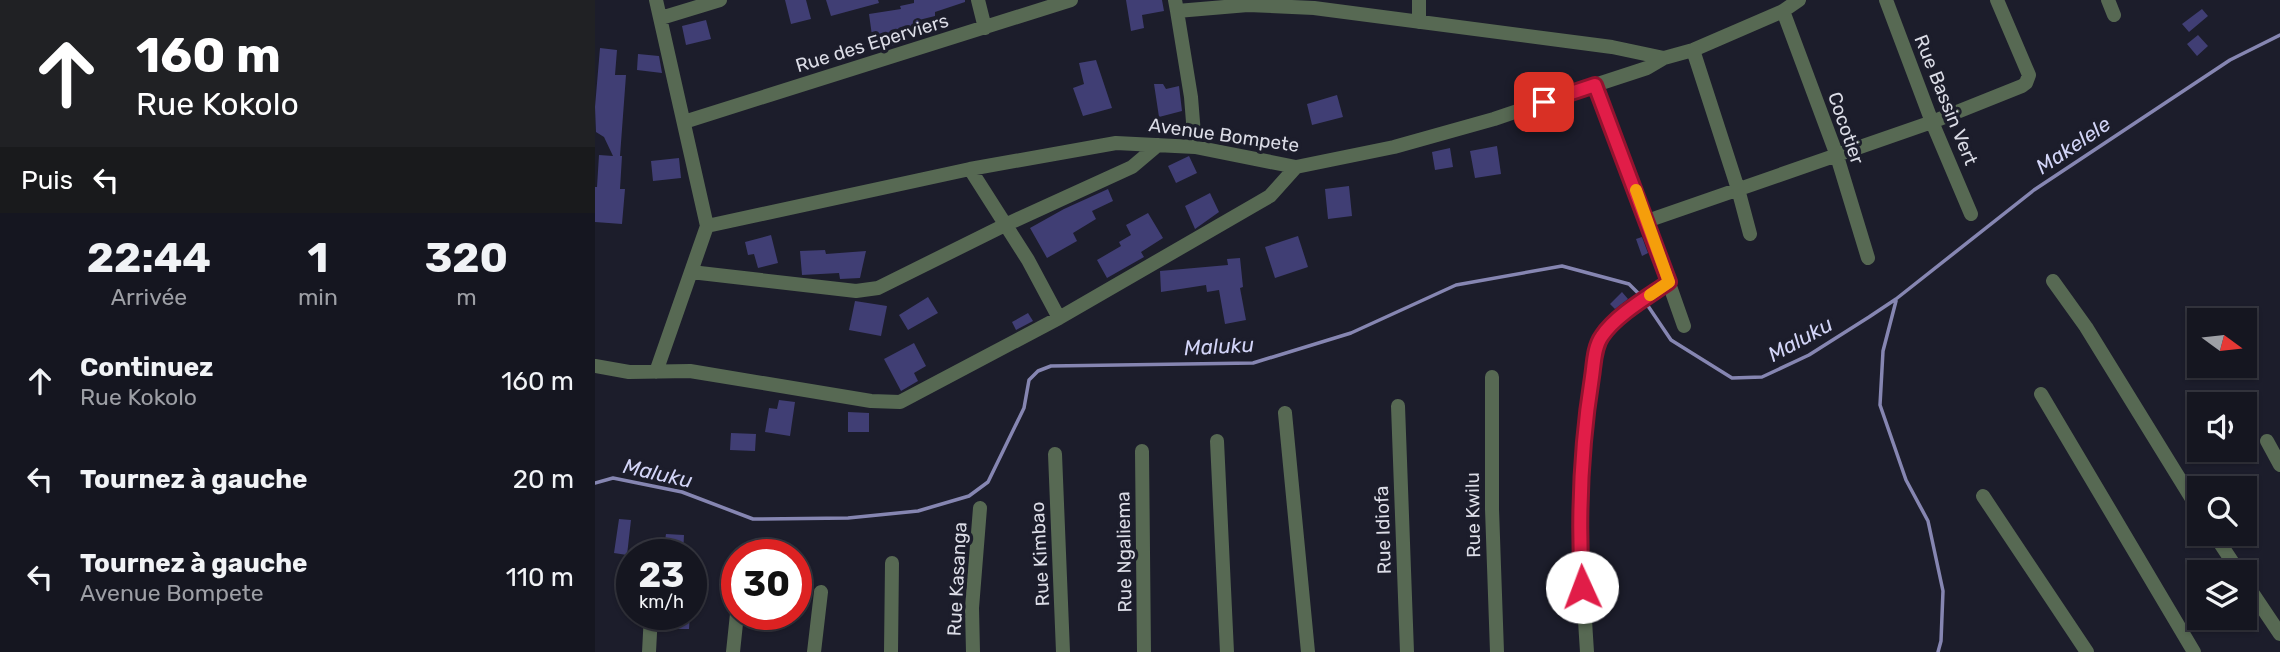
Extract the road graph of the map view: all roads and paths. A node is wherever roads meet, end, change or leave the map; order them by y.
1 (656, 0) edge
2 (720, 0) edge
3 (978, 0) edge
4 (1071, 0) edge
5 (1419, 0) edge
6 (1799, 0) edge
7 (1886, 0) edge
8 (1997, 0) edge
9 (2108, 0) edge
10 (1315, 4) edge
11 (1176, 6) edge
12 (1783, 11) junction
13 (2114, 15) dead end
14 (661, 18) junction
15 (1419, 22) junction
16 (985, 28) junction
17 (1693, 50) junction
18 (1664, 58) junction
19 (1595, 85) junction
20 (684, 122) junction
21 (1932, 122) junction
22 (1158, 145) junction
23 (1195, 147) junction
24 (1836, 153) junction
25 (1296, 167) junction
26 (970, 169) junction
27 (1738, 188) junction
28 (1971, 214) dead end
29 (1647, 221) junction
30 (1005, 225) junction
31 (707, 226) junction
32 (1750, 234) dead end
33 (1868, 258) dead end
34 (691, 272) junction
35 (2053, 281) dead end
36 (1669, 282) junction
37 (1059, 318) junction
38 (1684, 326) dead end
39 (595, 366) edge
40 (656, 372) junction
41 (1492, 377) dead end
42 (2041, 394) dead end
43 (1398, 406) dead end
44 (1285, 413) dead end
45 (1217, 440) dead end
46 (2267, 441) dead end
47 (1142, 451) dead end
48 (1055, 454) dead end
49 (2280, 465) edge
50 (2187, 491) edge
51 (1983, 496) dead end
52 (981, 508) dead end
53 (892, 563) dead end
54 (821, 592) dead end
55 (2257, 600) edge
56 (650, 630) edge
57 (735, 630) edge
58 (2280, 634) edge
59 (649, 652) edge
60 (733, 652) edge
61 (814, 652) edge
62 (891, 652) edge
63 (972, 652) edge
64 (1063, 652) edge
65 (1144, 652) edge
66 (1227, 652) edge
67 (1308, 652) edge
68 (1407, 652) edge
69 (1497, 652) edge
70 (1587, 652) edge
71 (2087, 652) edge
72 (2194, 652) edge

1 - 14 street
2 - 14 street
3 - 16 street
4 - 16 street, Rue des Eperviers
5 - 15 street
6 - 12 street, Avenue Bompete
7 - 21 street, Rue Bassin Vert
8 - 21 street
9 - 13 street
10 - 11 street
10 - 15 street
11 - 23 street
12 - 17 street, Avenue Bompete
12 - 24 street, Cocotier
14 - 20 street
15 - 18 street
16 - 20 street, Rue des Eperviers
17 - 18 street, Avenue Bompete
17 - 27 street
18 - 19 street, Avenue Bompete
19 - 25 street, Avenue Bompete
19 - 29 street
20 - 31 street
21 - 24 street
21 - 28 street, Rue Bassin Vert
22 - 23 street, Avenue Bompete
22 - 26 street, Avenue Bompete
22 - 30 street
23 - 25 street, Avenue Bompete
24 - 27 street
24 - 33 street, Cocotier
25 - 37 street
26 - 30 street
26 - 31 street, Avenue Bompete
27 - 29 street
27 - 32 street
29 - 36 street
30 - 34 street
30 - 37 street
31 - 34 street
34 - 40 street
35 - 50 street
36 - 38 street
36 - 70 street
37 - 40 street
39 - 40 street
41 - 69 street, Rue Kwilu
42 - 72 street
43 - 68 street, Rue Idiofa
44 - 67 street
45 - 66 street
46 - 49 street
47 - 65 street, Rue Ngaliema
48 - 64 street, Rue Kimbao
51 - 71 street
52 - 63 street, Rue Kasanga
53 - 62 street
54 - 61 street
55 - 58 street
56 - 59 street
57 - 60 street

